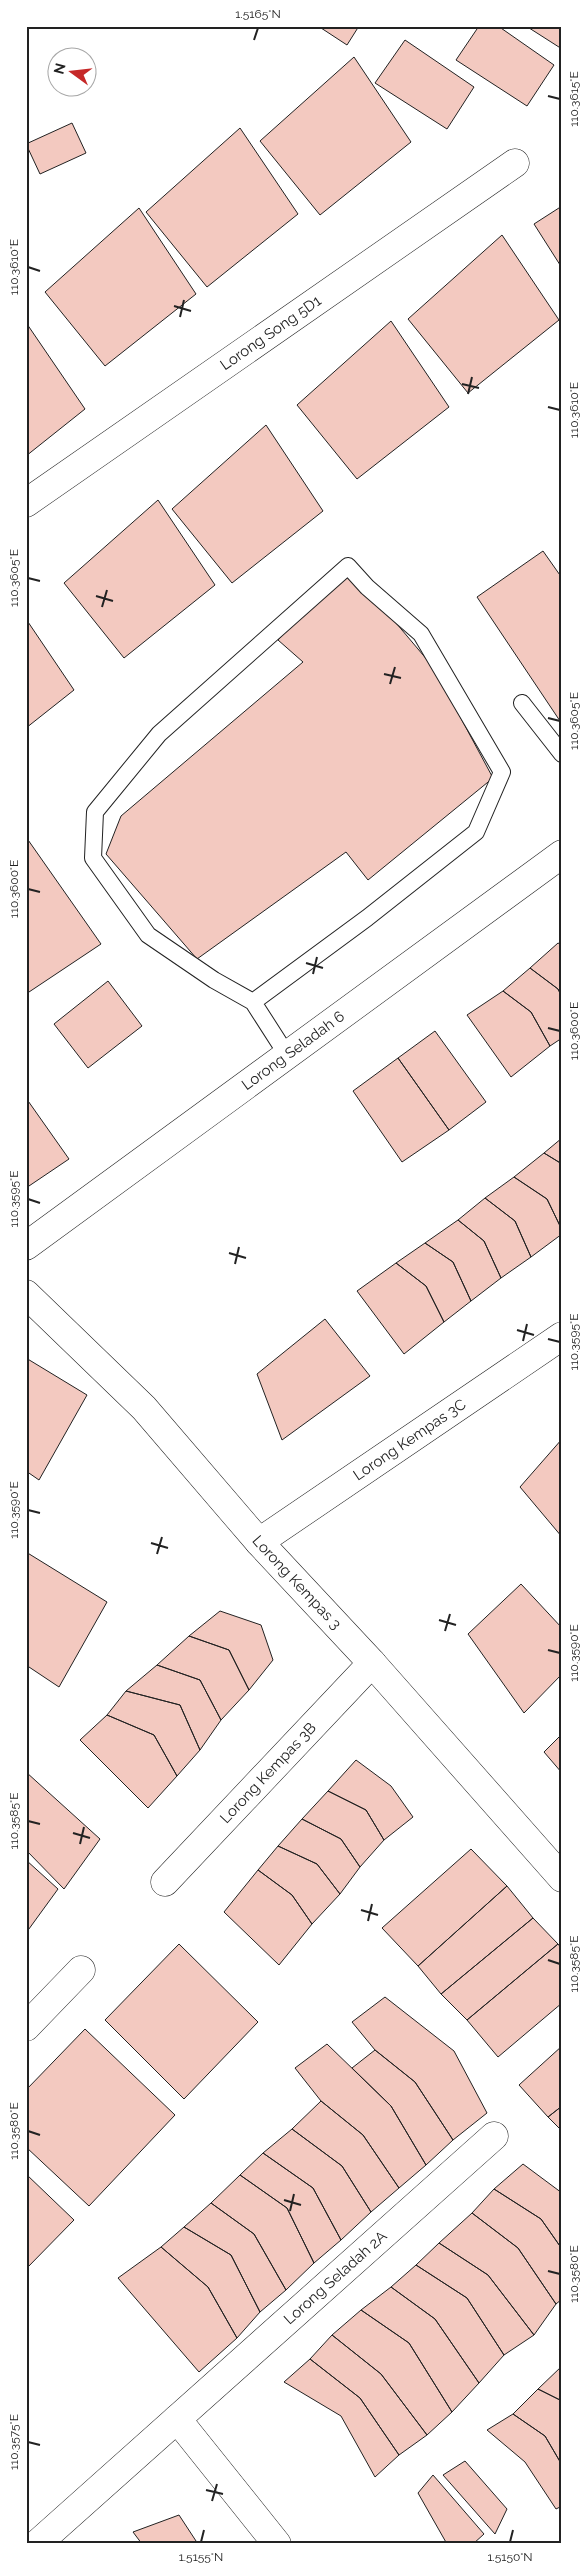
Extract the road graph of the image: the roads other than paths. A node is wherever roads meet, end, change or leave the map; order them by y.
1 (515, 163) dead end
2 (26, 503) edge
3 (522, 703) dead end
4 (562, 754) edge
5 (562, 854) edge
6 (253, 1002) junction
7 (287, 1055) junction
8 (26, 1246) edge
9 (26, 1294) edge
10 (562, 1336) edge
11 (259, 1542) junction
12 (372, 1663) junction
13 (562, 1878) edge
14 (165, 1882) dead end
15 (81, 1970) dead end
16 (26, 2027) edge
17 (494, 2136) dead end
18 (177, 2419) junction
19 (37, 2544) edge
20 (277, 2544) edge

1 - 2 street, Lorong Song 5D1
3 - 4 lane
5 - 7 street, Lorong Seladah 6
6 - 6 lane
6 - 7 lane
7 - 8 street, Lorong Seladah 6
9 - 11 street, Lorong Kempas 3
10 - 11 street, Lorong Kempas 3C
11 - 12 street, Lorong Kempas 3
12 - 13 street, Lorong Kempas 3
12 - 14 street, Lorong Kempas 3B
15 - 16 street
17 - 18 street, Lorong Seladah 2A
18 - 19 street, Lorong Seladah 2A
18 - 20 street

